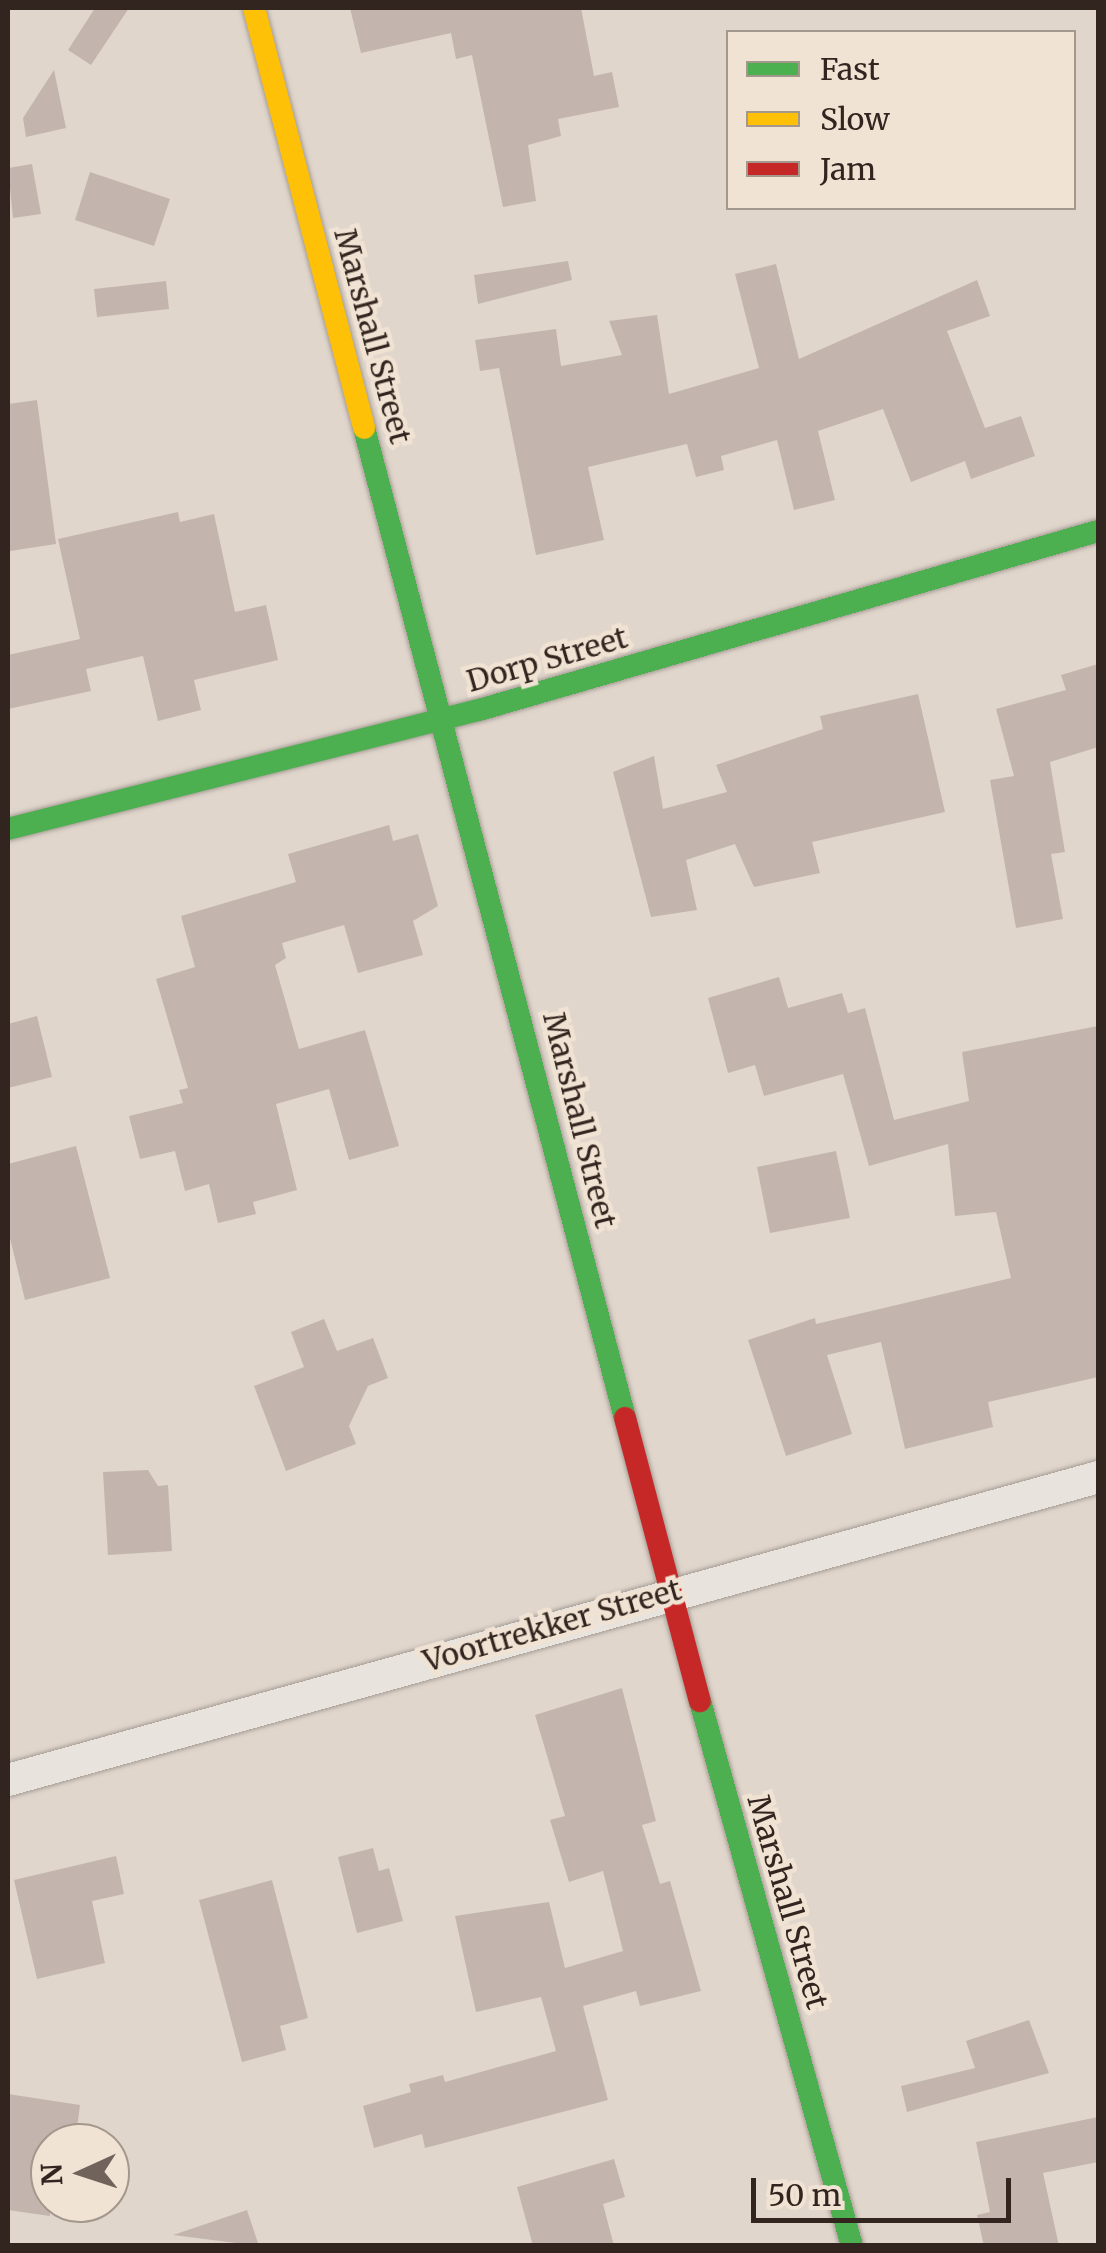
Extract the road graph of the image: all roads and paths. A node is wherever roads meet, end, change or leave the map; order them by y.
1 (254, 8) edge
2 (1098, 531) edge
3 (445, 719) junction
4 (8, 830) edge
5 (1098, 1477) edge
6 (670, 1591) junction
7 (8, 1780) edge
8 (852, 2246) edge

1 - 3 street, Marshall Street
2 - 3 street, Dorp Street
3 - 4 street, Dorp Street
3 - 6 street, Marshall Street
5 - 6 street, Voortrekker Street
6 - 7 street, Voortrekker Street
6 - 8 street, Marshall Street

